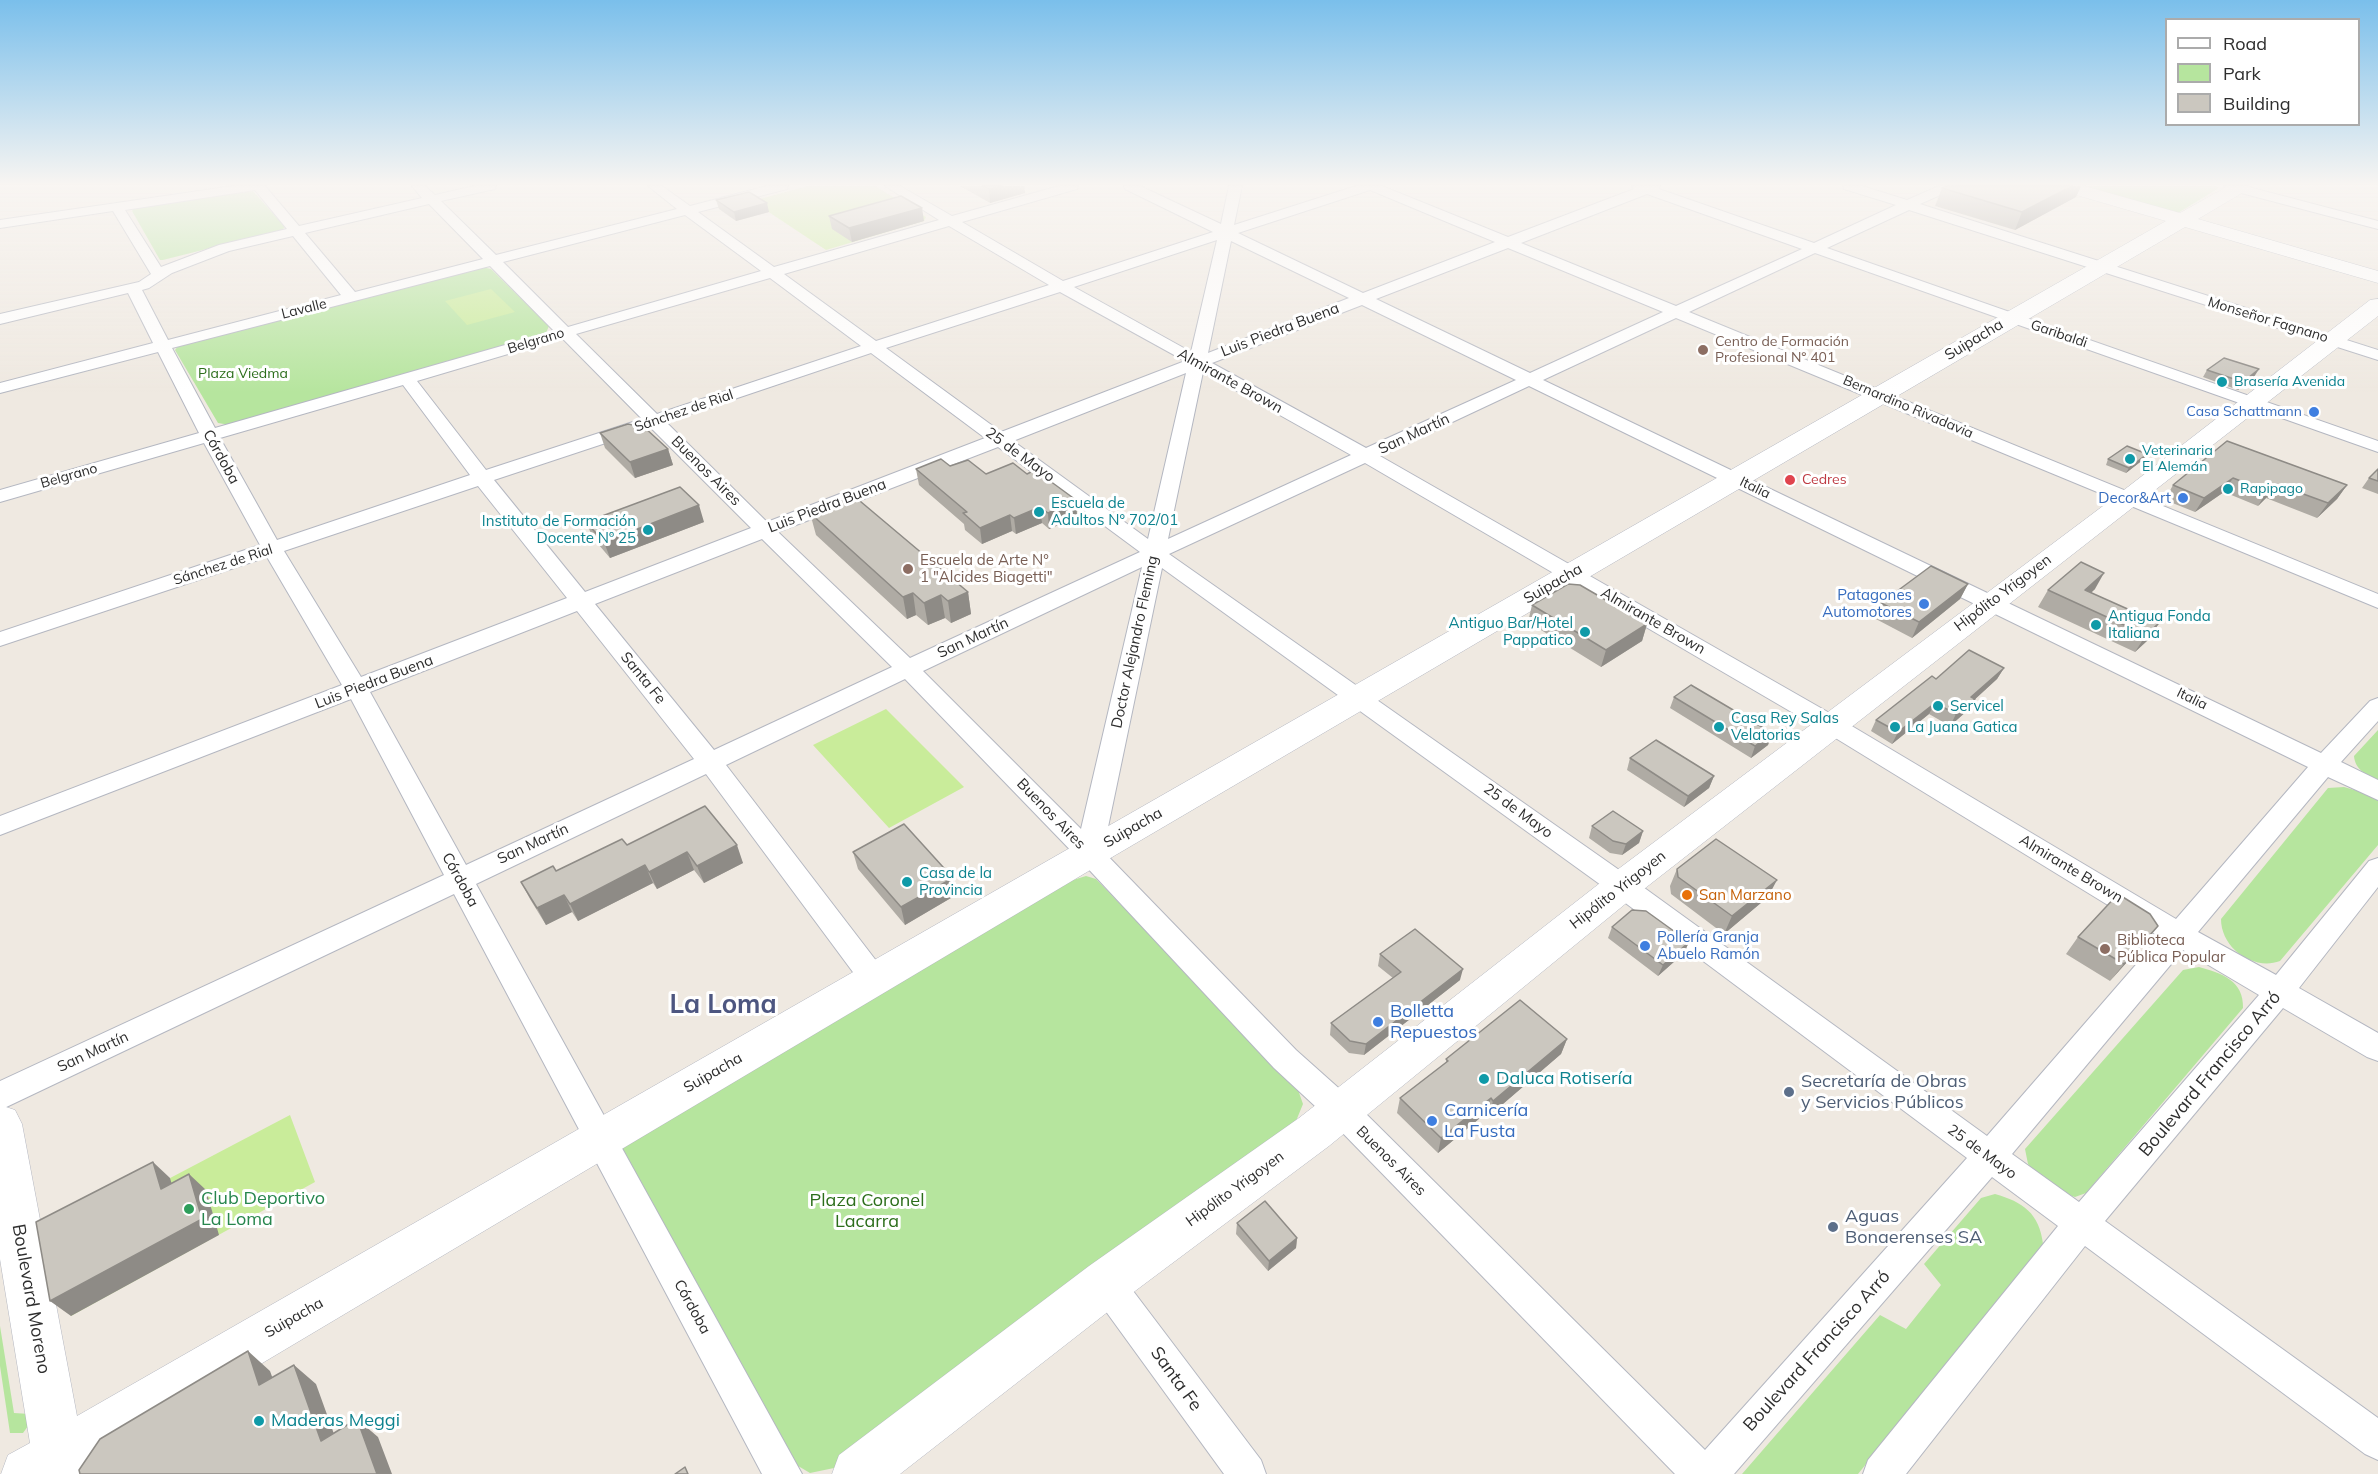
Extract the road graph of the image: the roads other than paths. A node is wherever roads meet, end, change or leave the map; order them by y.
1 (147, 255) edge
2 (205, 255) edge
3 (316, 255) edge
4 (487, 255) edge
5 (512, 255) edge
6 (748, 255) edge
7 (831, 255) edge
8 (1009, 255) edge
9 (1160, 255) edge
10 (1220, 255) edge
11 (1271, 255) edge
12 (1475, 255) edge
13 (1539, 255) edge
14 (1799, 255) edge
15 (1833, 255) edge
16 (2062, 255) edge
17 (2121, 255) edge
18 (2302, 255) edge
19 (492, 260) junction
20 (2099, 267) junction
21 (772, 272) junction
22 (159, 275) junction
23 (2378, 277) edge
24 (1063, 287) junction
25 (134, 288) junction
26 (351, 297) junction
27 (1363, 298) junction
28 (2378, 304) edge
29 (1677, 311) junction
30 (2011, 318) junction
31 (0, 319) edge
32 (567, 332) junction
33 (2332, 340) junction
34 (162, 345) junction
35 (874, 347) junction
36 (2378, 355) edge
37 (1195, 362) junction
38 (407, 379) junction
39 (1531, 379) junction
40 (0, 388) edge
41 (1882, 396) junction
42 (2251, 402) junction
43 (656, 421) junction
44 (209, 435) junction
45 (999, 440) junction
46 (2378, 447) edge
47 (1367, 456) junction
48 (483, 478) junction
49 (1735, 478) junction
50 (0, 496) edge
51 (2129, 498) junction
52 (764, 530) junction
53 (272, 548) junction
54 (1154, 553) junction
55 (1571, 574) junction
56 (1991, 602) junction
57 (582, 603) junction
58 (2378, 603) edge
59 (0, 639) edge
60 (908, 669) junction
61 (356, 688) junction
62 (1358, 696) junction
63 (2378, 706) edge
64 (1832, 725) junction
65 (710, 762) junction
66 (2325, 764) junction
67 (2378, 791) edge
68 (0, 826) edge
69 (1089, 853) junction
70 (2378, 868) edge
71 (459, 879) junction
72 (1622, 886) junction
73 (2178, 934) junction
74 (874, 979) junction
75 (2280, 991) junction
76 (2378, 1048) edge
77 (0, 1096) edge
78 (1341, 1110) junction
79 (0, 1124) edge
80 (600, 1139) junction
81 (1989, 1157) junction
82 (2081, 1224) junction
83 (1106, 1283) junction
84 (2378, 1441) edge
85 (48, 1468) edge
86 (783, 1474) edge
87 (858, 1474) edge
88 (1246, 1474) edge
89 (1702, 1474) edge
90 (1709, 1474) edge
91 (1882, 1474) edge

1 - 22 street
2 - 22 street
3 - 26 street
4 - 19 street, Buenos Aires
5 - 19 street, Lavalle
6 - 21 street, 25 de Mayo
7 - 21 street, Belgrano
8 - 24 street, Almirante Brown
9 - 24 street, Sánchez de Rial
10 - 37 street, Doctor Alejandro Fleming
11 - 27 street, Italia
12 - 27 street, Luis Piedra Buena
13 - 29 street, Bernardino Rivadavia
14 - 29 street, San Martín
15 - 30 street, Garibaldi
16 - 20 street, Monseñor Fagnano
17 - 20 street, Suipacha
18 - 23 street
19 - 26 street, Lavalle
19 - 32 street, Buenos Aires
20 - 30 street, Suipacha
20 - 33 street, Monseñor Fagnano
21 - 32 street, Belgrano
21 - 35 street, 25 de Mayo
22 - 25 street
24 - 35 street, Sánchez de Rial
24 - 37 street, Almirante Brown
25 - 31 street
25 - 34 street, Córdoba
26 - 34 street, Lavalle
27 - 37 street, Luis Piedra Buena
27 - 39 street, Italia
28 - 33 street, Hipólito Yrigoyen
29 - 39 street, San Martín
29 - 41 street, Bernardino Rivadavia
30 - 41 street, Suipacha
30 - 42 street, Garibaldi
32 - 38 street, Belgrano
32 - 43 street, Buenos Aires
33 - 36 street, Monseñor Fagnano
33 - 42 street, Hipólito Yrigoyen
34 - 40 street, Lavalle
34 - 44 street, Córdoba
35 - 43 street, Sánchez de Rial
35 - 45 street, 25 de Mayo
37 - 45 street, Luis Piedra Buena
37 - 47 street, Almirante Brown
37 - 54 street, Doctor Alejandro Fleming
38 - 44 street, Belgrano
38 - 48 street, Santa Fe
39 - 47 street, San Martín
39 - 49 street, Italia
41 - 49 street, Suipacha
41 - 51 street, Bernardino Rivadavia
42 - 46 street, Garibaldi
42 - 51 street, Hipólito Yrigoyen
43 - 48 street, Sánchez de Rial
43 - 52 street, Buenos Aires
44 - 50 street, Belgrano
44 - 53 street, Córdoba
45 - 52 street, Luis Piedra Buena
45 - 54 street, 25 de Mayo
47 - 54 street, San Martín
47 - 55 street, Almirante Brown
48 - 53 street, Sánchez de Rial
48 - 57 street, Santa Fe
49 - 55 street, Suipacha
49 - 56 street, Italia
51 - 56 street, Hipólito Yrigoyen
51 - 58 street, Bernardino Rivadavia
52 - 57 street, Luis Piedra Buena
52 - 60 street, Buenos Aires
53 - 59 street, Sánchez de Rial
53 - 61 street, Córdoba
54 - 60 street, San Martín
54 - 62 street, 25 de Mayo
54 - 69 street, Doctor Alejandro Fleming
55 - 62 street, Suipacha
55 - 64 street, Almirante Brown
56 - 64 street, Hipólito Yrigoyen
56 - 66 street, Italia
57 - 61 street, Luis Piedra Buena
57 - 65 street, Santa Fe
60 - 65 street, San Martín
60 - 69 street, Buenos Aires
61 - 68 street, Luis Piedra Buena
61 - 71 street, Córdoba
62 - 69 street, Suipacha
62 - 72 street, 25 de Mayo
63 - 66 street, Boulevard Francisco Arró
64 - 72 street, Hipólito Yrigoyen
64 - 73 street, Almirante Brown
65 - 71 street, San Martín
65 - 74 street, Santa Fe
66 - 67 street, Italia
66 - 73 street, Boulevard Francisco Arró
69 - 74 street, Suipacha
69 - 78 street, Buenos Aires
70 - 75 street, Boulevard Francisco Arró
71 - 77 street, San Martín
71 - 80 street, Córdoba
72 - 78 street, Hipólito Yrigoyen
72 - 81 street, 25 de Mayo
73 - 75 street, Almirante Brown
73 - 81 street, Boulevard Francisco Arró
74 - 80 street, Suipacha
75 - 76 street, Almirante Brown
75 - 82 street, Boulevard Francisco Arró
78 - 83 street, Hipólito Yrigoyen
78 - 89 street, Buenos Aires
79 - 85 street, Boulevard Moreno
80 - 85 street, Suipacha
80 - 86 street, Córdoba
81 - 82 street, 25 de Mayo
81 - 90 street, Boulevard Francisco Arró
82 - 84 street, 25 de Mayo
82 - 91 street, Boulevard Francisco Arró
83 - 87 street, Hipólito Yrigoyen
83 - 88 street, Santa Fe

